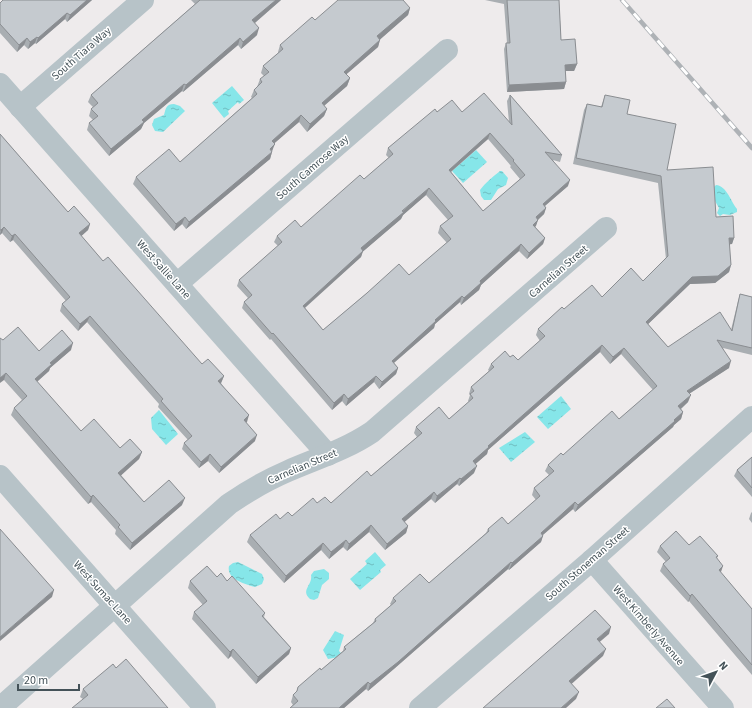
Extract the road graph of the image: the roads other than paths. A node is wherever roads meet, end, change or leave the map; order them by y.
1 (143, 0) edge
2 (447, 50) dead end
3 (0, 84) edge
4 (20, 107) junction
5 (606, 228) dead end
6 (177, 284) junction
7 (752, 417) edge
8 (328, 455) junction
9 (0, 476) edge
10 (592, 560) junction
11 (115, 606) junction
12 (0, 708) edge
13 (204, 708) edge
14 (420, 708) edge
15 (723, 708) edge

1 - 4 street, South Tiara Way
2 - 6 street, South Camrose Way
3 - 4 street, West Sallie Lane
4 - 6 street, West Sallie Lane
5 - 8 street, Carnelian Street
6 - 8 street, West Sallie Lane
7 - 10 street, South Stoneman Street
8 - 11 street, Carnelian Street
9 - 11 street, West Sumac Lane
10 - 14 street, South Stoneman Street
10 - 15 street, West Kimberly Avenue
11 - 12 street, Carnelian Street
11 - 13 street, West Sumac Lane

